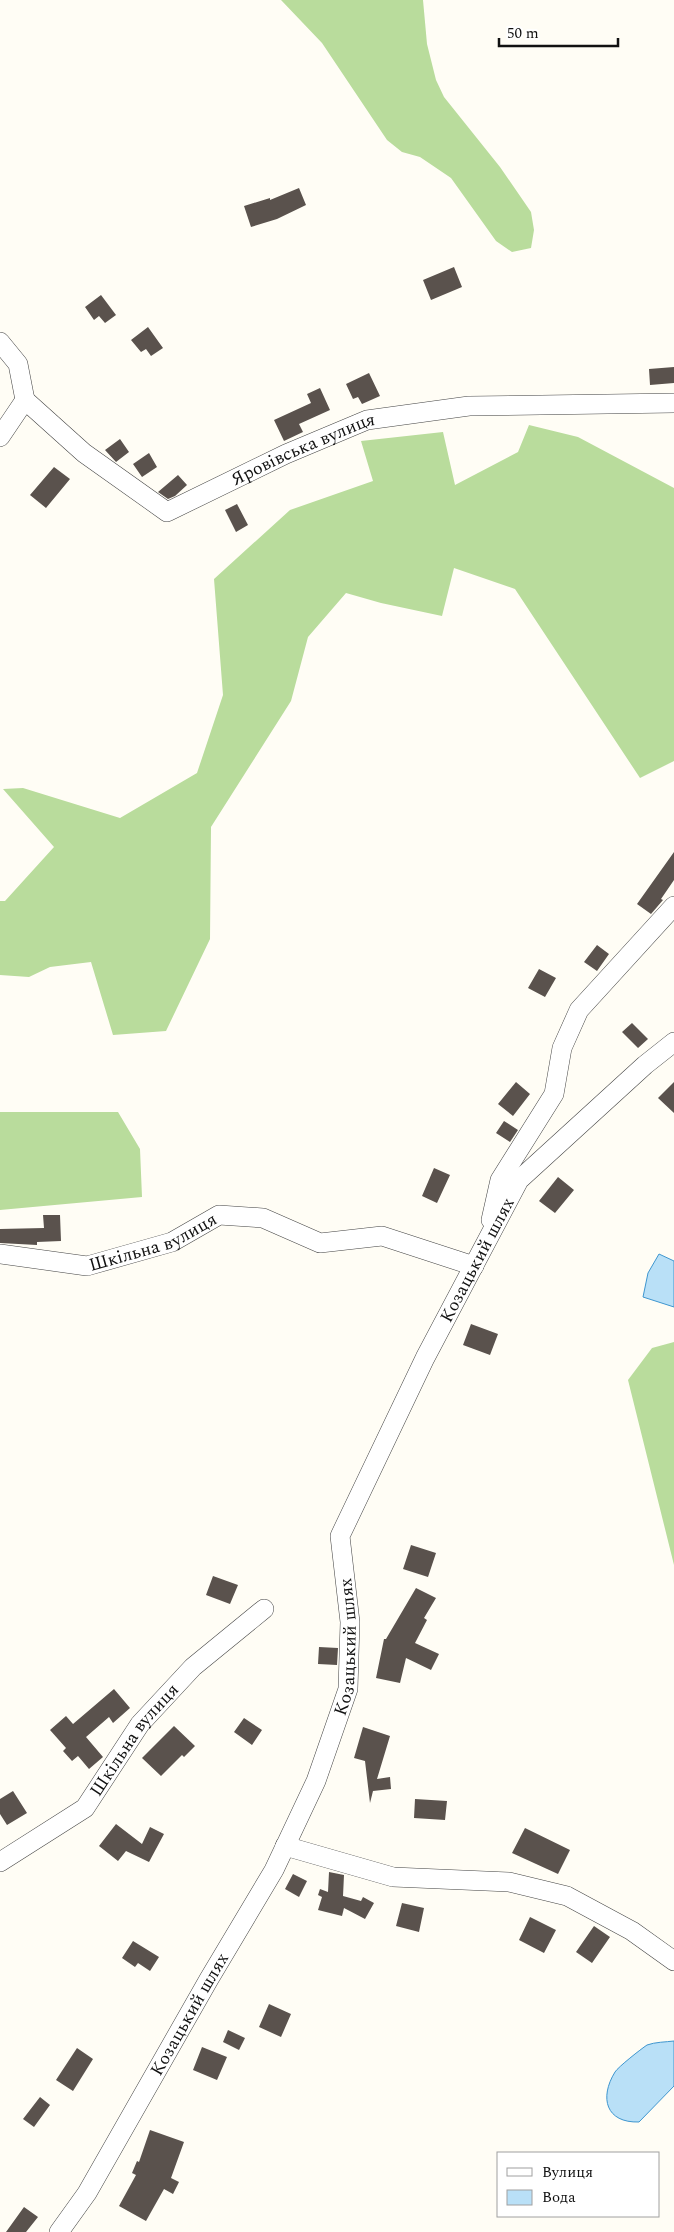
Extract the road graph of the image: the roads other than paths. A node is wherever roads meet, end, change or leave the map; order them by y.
1 (0, 342) edge
2 (25, 400) junction
3 (674, 402) edge
4 (0, 437) edge
5 (674, 906) edge
6 (674, 1042) edge
7 (486, 1244) junction
8 (0, 1254) edge
9 (474, 1266) junction
10 (264, 1609) dead end
11 (285, 1846) junction
12 (0, 1862) edge
13 (674, 1961) edge
14 (59, 2232) edge

1 - 2 street
2 - 3 street, Яровівська вулиця
2 - 4 street
5 - 7 street
6 - 7 street, Козацький шлях
7 - 9 street, Козацький шлях
8 - 9 street, Шкільна вулиця
9 - 11 street, Козацький шлях
10 - 12 street, Шкільна вулиця
11 - 13 street
11 - 14 street, Козацький шлях

